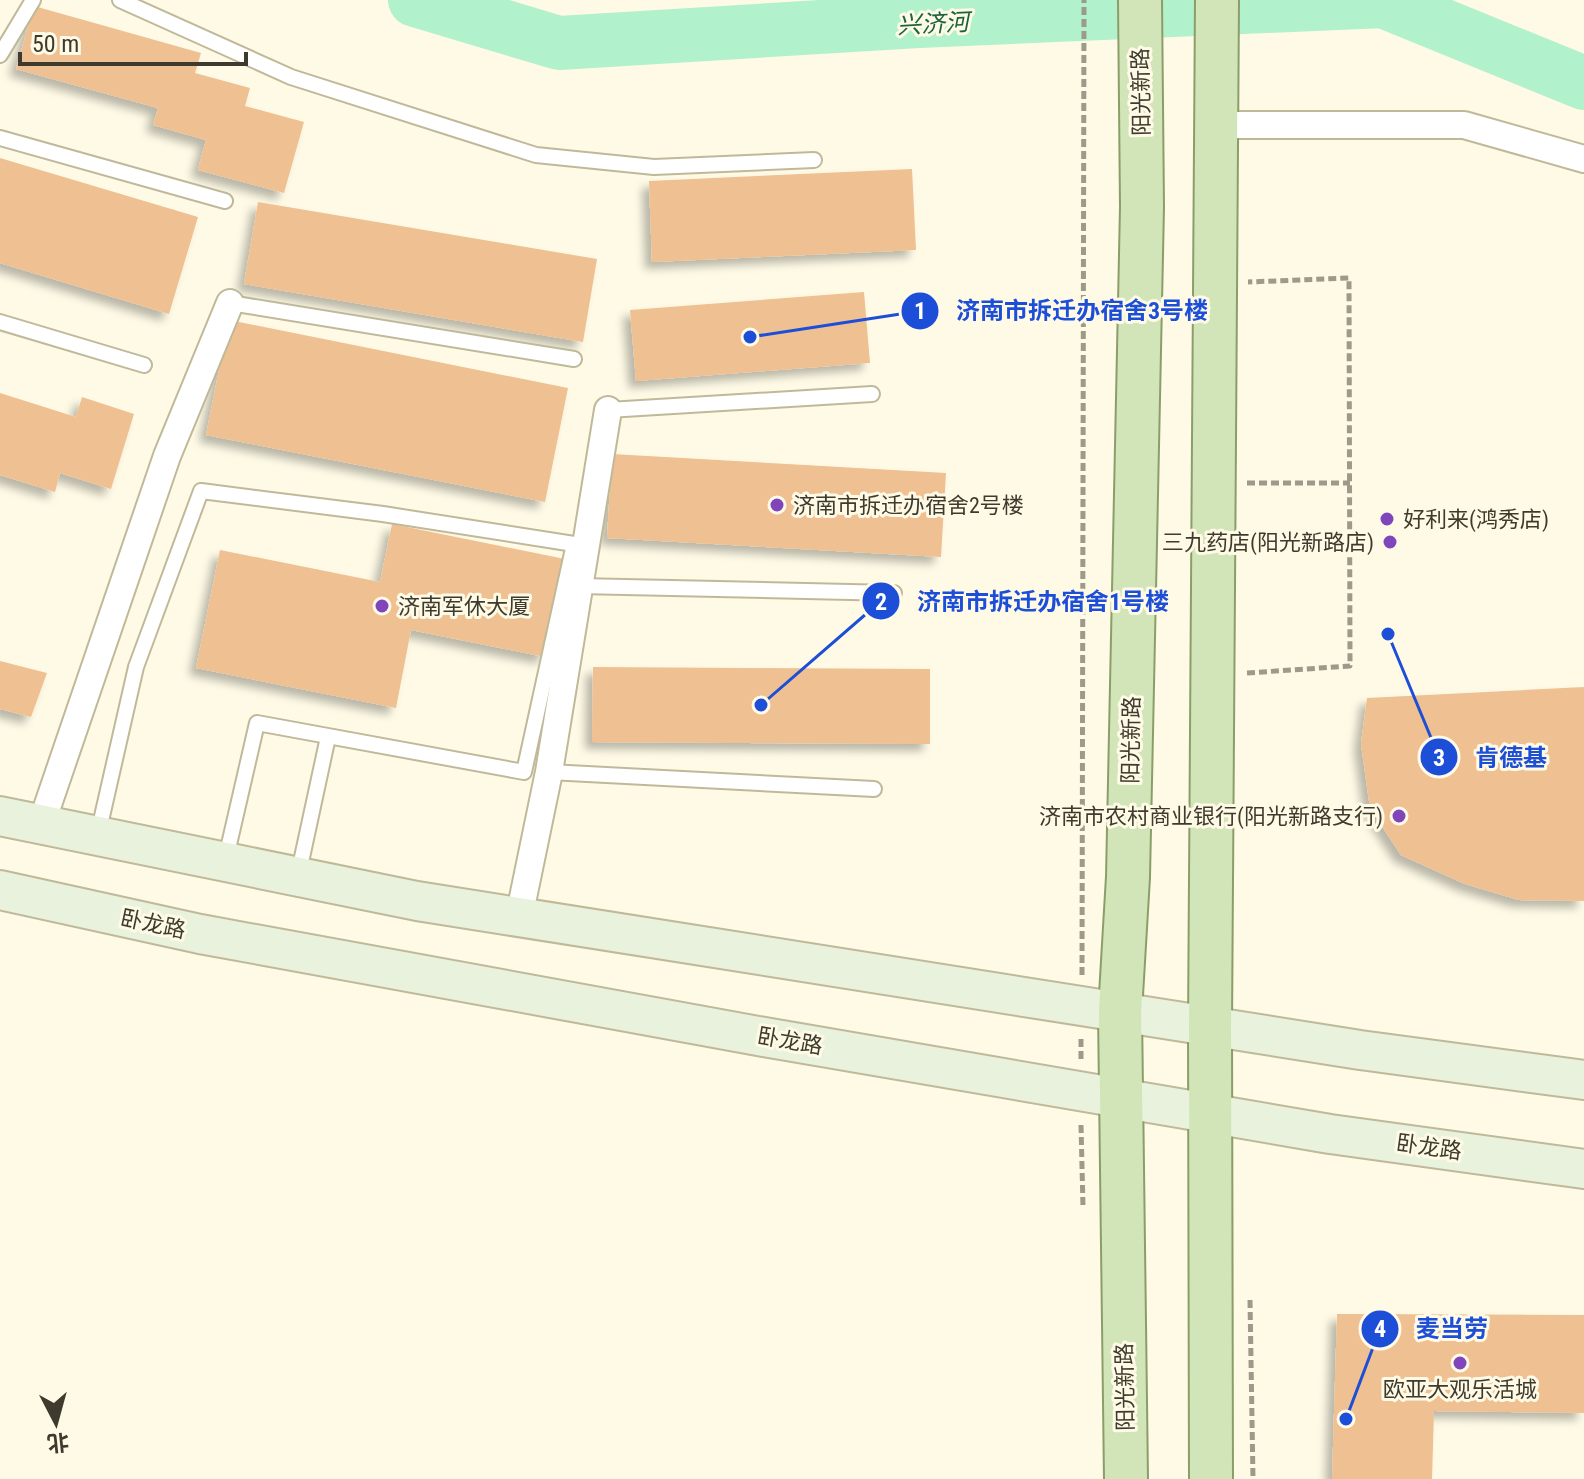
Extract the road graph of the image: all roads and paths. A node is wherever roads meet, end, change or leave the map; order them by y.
1 (33, 0) edge
2 (120, 0) edge
3 (1084, 0) edge
4 (1140, 0) edge
5 (1217, 0) edge
6 (0, 55) edge
7 (1217, 111) junction
8 (0, 138) edge
9 (1584, 159) edge
10 (814, 160) dead end
11 (225, 201) dead end
12 (1242, 282) dead end
13 (230, 303) joint
14 (0, 322) edge
15 (574, 359) dead end
16 (144, 365) dead end
17 (872, 394) dead end
18 (608, 410) joint
19 (1244, 483) dead end
20 (1350, 483) junction
21 (578, 586) junction
22 (894, 593) dead end
23 (1246, 673) dead end
24 (328, 737) junction
25 (549, 772) junction
26 (874, 789) dead end
27 (0, 816) edge
28 (41, 825) junction
29 (97, 836) junction
30 (225, 862) junction
31 (298, 877) junction
32 (0, 890) edge
33 (519, 917) junction
34 (1101, 1009) junction
35 (1210, 1027) junction
36 (1584, 1080) edge
37 (1080, 1090) junction
38 (1121, 1098) junction
39 (1210, 1113) junction
40 (1584, 1169) edge
41 (1084, 1215) dead end
42 (1126, 1479) edge
43 (1211, 1479) edge

1 - 6 lane
2 - 10 lane
3 - 34 path
4 - 34 main road, 阳光新路
5 - 7 main road
7 - 9 street
7 - 35 main road
8 - 11 lane
12 - 20 path
13 - 15 lane
13 - 28 street
14 - 16 lane
17 - 18 lane
18 - 21 street
19 - 20 path
20 - 23 path
21 - 22 lane
21 - 25 street
24 - 29 lane
24 - 30 lane
24 - 31 lane
25 - 26 lane
25 - 33 street
27 - 28 main road
28 - 29 main road
29 - 30 main road
30 - 31 main road
31 - 33 main road
32 - 37 main road, 卧龙路
33 - 34 main road
34 - 35 main road
34 - 37 path
34 - 38 main road, 阳光新路
35 - 36 main road
35 - 39 main road
37 - 38 main road, 卧龙路
37 - 41 path
38 - 39 main road, 卧龙路
38 - 42 main road, 阳光新路
39 - 40 main road, 卧龙路
39 - 43 main road

